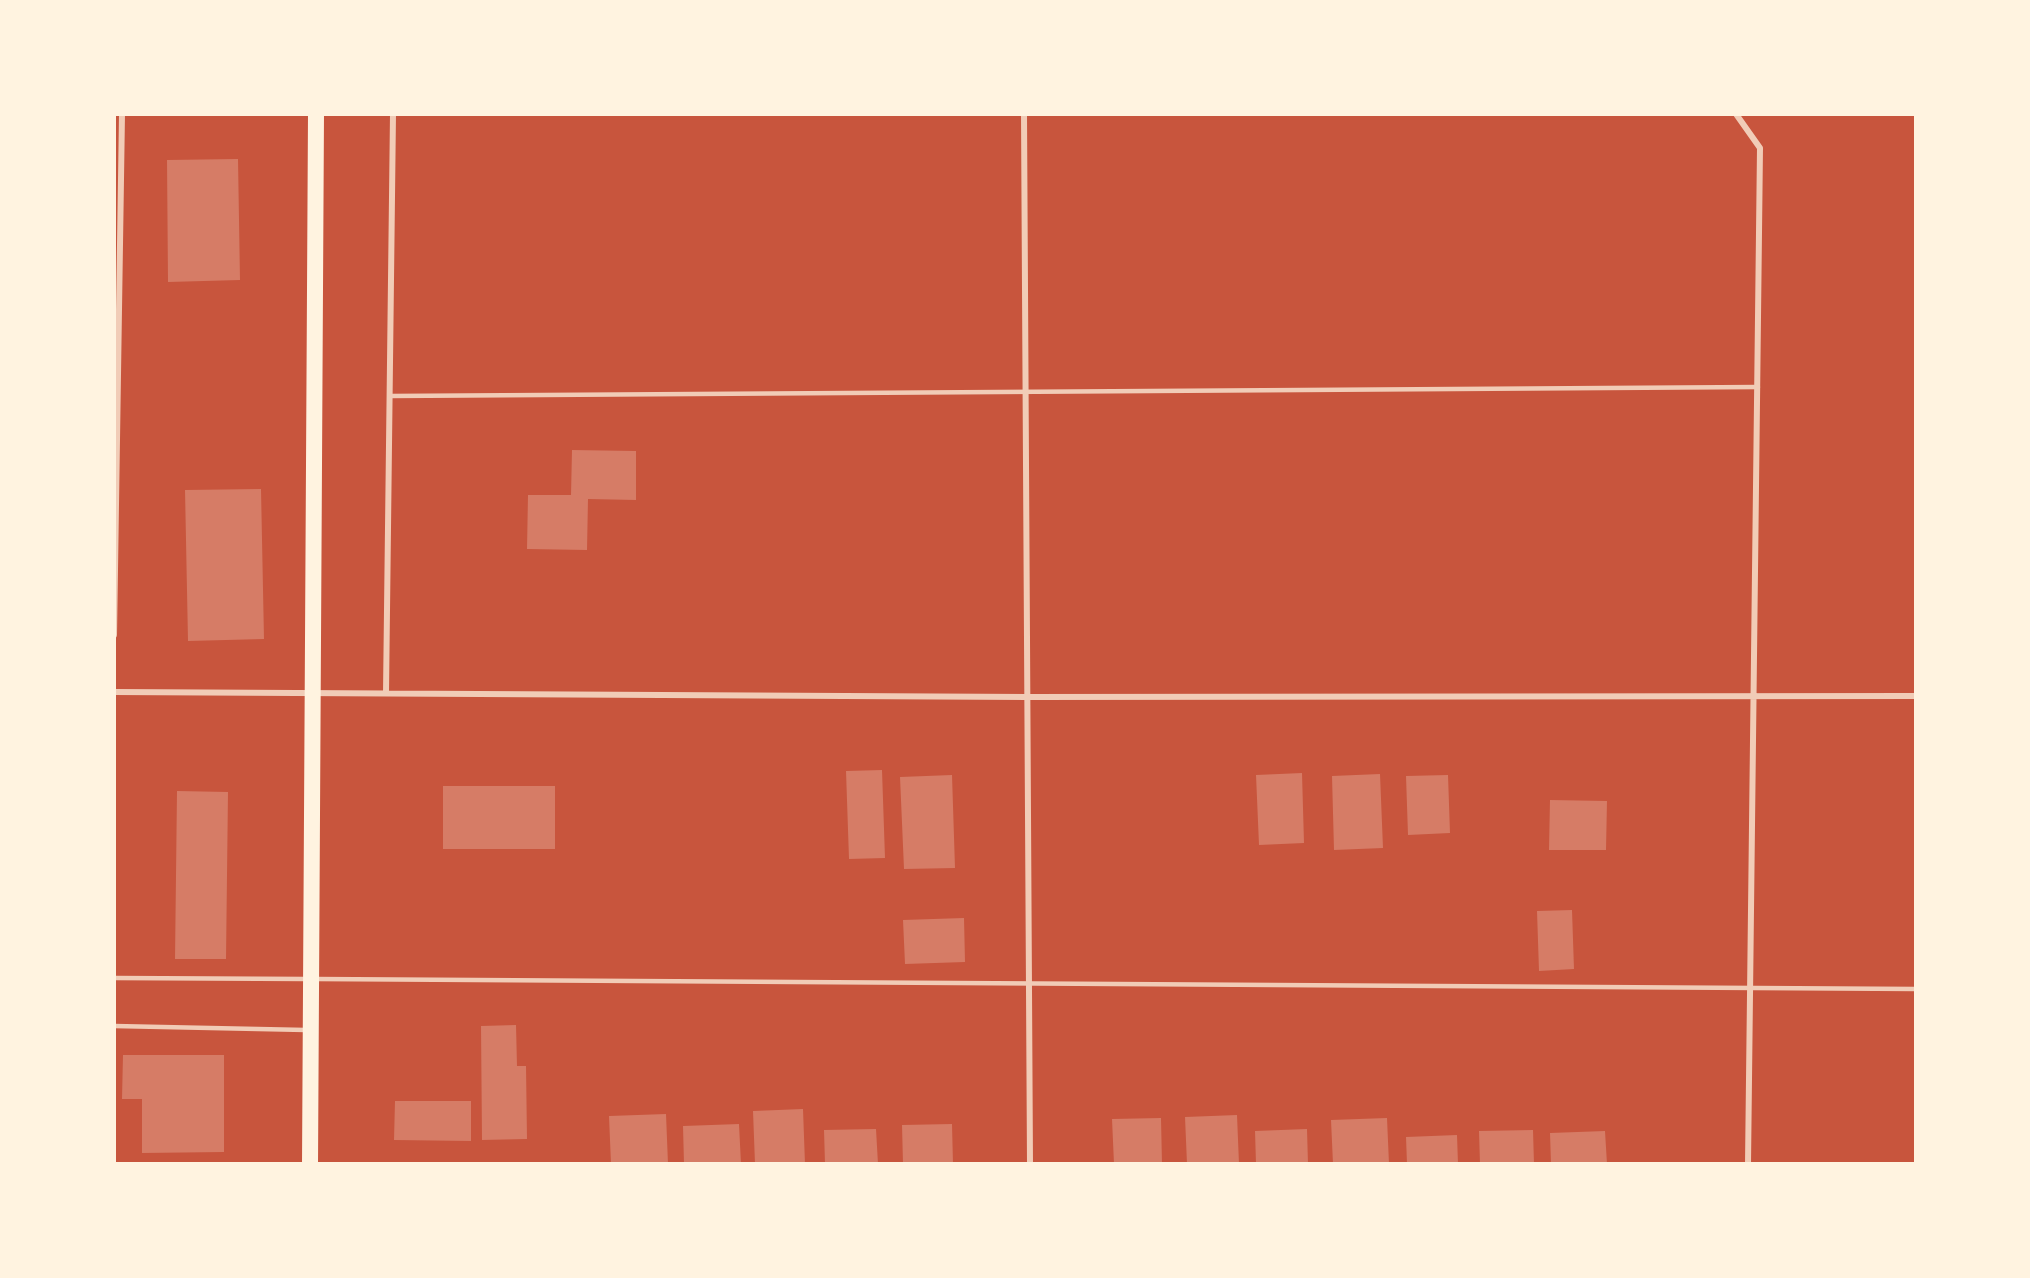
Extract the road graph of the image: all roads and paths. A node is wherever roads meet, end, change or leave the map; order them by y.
1 (122, 114) edge
2 (316, 114) edge
3 (393, 114) edge
4 (1024, 114) edge
5 (1736, 114) edge
6 (1758, 387) junction
7 (1026, 392) junction
8 (390, 396) junction
9 (114, 635) edge
10 (114, 692) edge
11 (312, 692) junction
12 (386, 693) junction
13 (1755, 696) junction
14 (1916, 696) edge
15 (1027, 697) junction
16 (114, 978) edge
17 (311, 979) junction
18 (1029, 984) junction
19 (1751, 988) junction
20 (1916, 989) edge
21 (114, 1026) edge
22 (310, 1030) junction
23 (310, 1164) edge
24 (1030, 1164) edge
25 (1748, 1164) edge

1 - 9 street
2 - 11 highway
3 - 8 street
4 - 7 street
5 - 6 street
6 - 7 lane
6 - 13 street
7 - 8 lane
7 - 15 street
8 - 12 street
10 - 11 street
11 - 12 street
11 - 17 highway
12 - 15 street
13 - 14 street
13 - 15 street
13 - 19 street
15 - 18 street
16 - 17 lane
17 - 18 lane
17 - 22 highway
18 - 19 lane
18 - 24 street
19 - 20 lane
19 - 25 street
21 - 22 lane
22 - 23 highway

